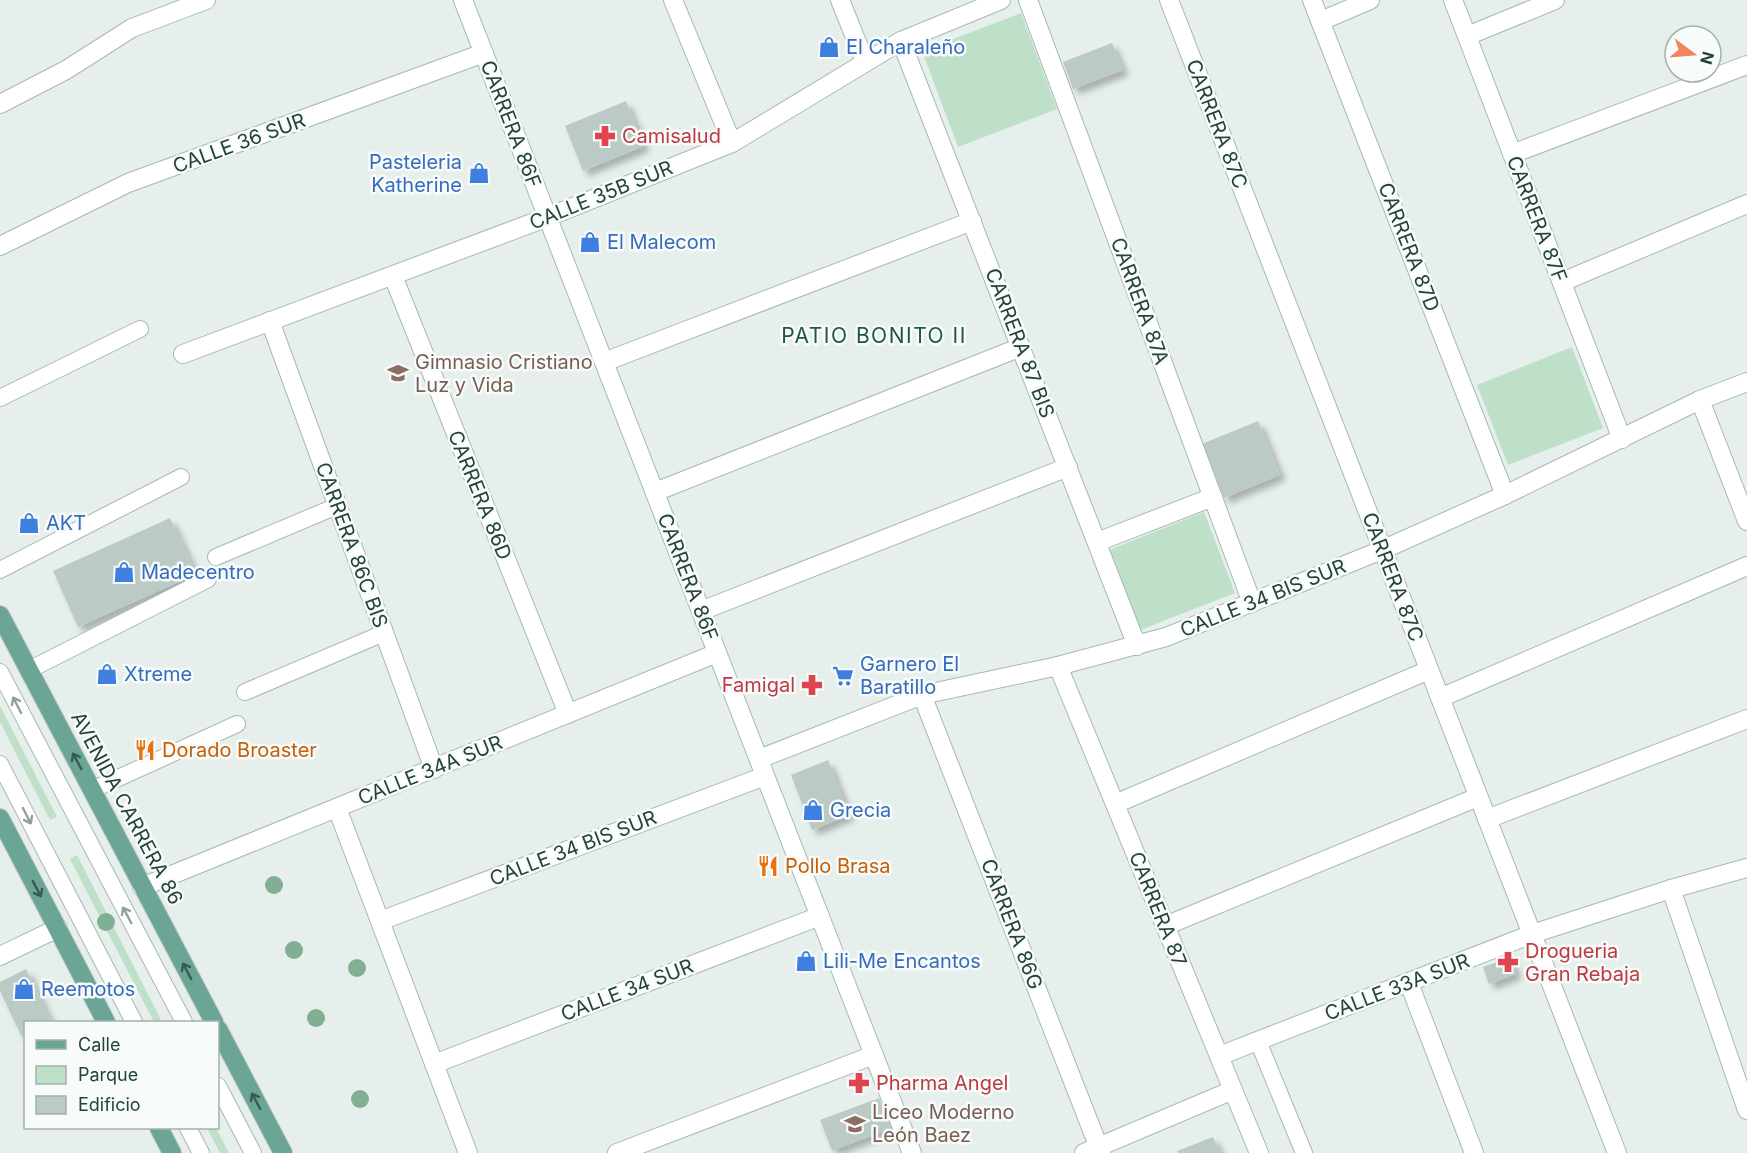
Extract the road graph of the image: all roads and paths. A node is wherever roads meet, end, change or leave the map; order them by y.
1 (206, 0) edge
2 (463, 0) edge
3 (674, 0) edge
4 (840, 0) edge
5 (1001, 0) edge
6 (1028, 0) edge
7 (1169, 0) edge
8 (1312, 0) edge
9 (1370, 0) edge
10 (1453, 0) edge
11 (1555, 0) edge
12 (1321, 21) junction
13 (1467, 36) junction
14 (901, 41) junction
15 (484, 53) junction
16 (865, 62) junction
17 (1747, 65) edge
18 (0, 104) edge
19 (732, 143) junction
20 (1512, 154) junction
21 (1747, 204) edge
22 (548, 217) junction
23 (972, 221) junction
24 (0, 246) edge
25 (393, 276) junction
26 (1562, 282) junction
27 (270, 321) junction
28 (140, 329) dead end
29 (1021, 347) junction
30 (183, 354) dead end
31 (604, 362) junction
32 (1747, 382) edge
33 (0, 398) edge
34 (1700, 400) junction
35 (1622, 439) junction
36 (1068, 467) junction
37 (181, 477) dead end
38 (655, 492) junction
39 (1505, 495) junction
40 (1213, 496) junction
41 (337, 506) junction
42 (1747, 521) edge
43 (1097, 543) junction
44 (1382, 550) junction
45 (216, 557) dead end
46 (1747, 566) edge
47 (0, 570) edge
48 (208, 579) dead end
49 (1252, 603) junction
50 (701, 611) junction
51 (0, 615) edge
52 (384, 633) junction
53 (1137, 646) junction
54 (717, 653) junction
55 (1058, 666) junction
56 (29, 670) junction
57 (1429, 670) junction
58 (0, 672) edge
59 (245, 692) dead end
60 (922, 695) junction
61 (1440, 698) junction
62 (568, 714) junction
63 (1747, 719) edge
64 (237, 724) dead end
65 (759, 759) junction
66 (0, 764) edge
67 (434, 769) junction
68 (765, 776) junction
69 (92, 790) junction
70 (1478, 797) junction
71 (1114, 804) junction
72 (337, 808) junction
73 (0, 818) edge
74 (1487, 819) junction
75 (1747, 868) edge
76 (142, 887) junction
77 (1671, 890) junction
78 (820, 916) junction
79 (380, 921) junction
80 (1165, 926) junction
81 (58, 928) junction
82 (1532, 934) junction
83 (0, 956) edge
84 (1409, 983) junction
85 (105, 1021) edge
86 (133, 1021) edge
87 (183, 1021) edge
88 (213, 1021) edge
89 (219, 1031) edge
90 (1258, 1041) junction
91 (874, 1055) junction
92 (1219, 1056) junction
93 (434, 1064) junction
94 (219, 1088) edge
95 (1233, 1090) junction
96 (1747, 1110) edge
97 (160, 1129) edge
98 (189, 1129) edge
99 (1095, 1151) edge
100 (172, 1153) edge
101 (201, 1153) edge
102 (253, 1153) edge
103 (283, 1153) edge
104 (468, 1153) edge
105 (617, 1153) edge
106 (912, 1153) edge
107 (1258, 1153) edge
108 (1304, 1153) edge
109 (1474, 1153) edge
110 (1617, 1153) edge

1 - 18 street
2 - 15 street, CARRERA 86F
3 - 19 street
4 - 16 street
5 - 14 street, CALLE 35B SUR
6 - 40 street, CARRERA 87A
7 - 44 street, CARRERA 87C
8 - 12 street, CARRERA 87D
9 - 12 street
10 - 13 street, CARRERA 87F
11 - 13 street
12 - 39 street, CARRERA 87D
13 - 20 street, CARRERA 87F
14 - 16 street, CALLE 35B SUR
14 - 23 street, CARRERA 87 BIS
15 - 22 street, CARRERA 86F
15 - 24 street, CALLE 36 SUR
16 - 19 street, CALLE 35B SUR
17 - 20 street
19 - 22 street, CALLE 35B SUR
20 - 26 street, CARRERA 87F
21 - 26 street
22 - 25 street, CALLE 35B SUR
22 - 31 street, CARRERA 86F
23 - 29 street, CARRERA 87 BIS
23 - 31 street
25 - 27 street, CALLE 35B SUR
25 - 62 street, CARRERA 86D
26 - 35 street, CARRERA 87F
27 - 30 street, CALLE 35B SUR
27 - 41 street, CARRERA 86C BIS
28 - 33 lane
29 - 36 street, CARRERA 87 BIS
29 - 38 street
31 - 38 street, CARRERA 86F
32 - 34 street, CALLE 34 BIS SUR
34 - 35 street, CALLE 34 BIS SUR
34 - 42 street
35 - 39 street, CALLE 34 BIS SUR
36 - 43 street, CARRERA 87 BIS
36 - 50 street
37 - 47 lane
38 - 50 street, CARRERA 86F
39 - 44 street, CALLE 34 BIS SUR
40 - 43 street
40 - 49 street, CARRERA 87A
41 - 45 lane
41 - 52 street, CARRERA 86C BIS
43 - 53 street, CARRERA 87 BIS
44 - 49 street, CALLE 34 BIS SUR
44 - 57 street, CARRERA 87C
46 - 61 street
48 - 56 lane
49 - 53 street, CALLE 34 BIS SUR
50 - 54 street, CARRERA 86F
51 - 56 main road, AVENIDA CARRERA 86
52 - 59 lane
52 - 67 street, CARRERA 86C BIS
53 - 55 street, CALLE 34 BIS SUR
54 - 62 street, CALLE 34A SUR
54 - 65 street, CARRERA 86F
55 - 60 street, CALLE 34 BIS SUR
55 - 71 street, CARRERA 87
69 -> 56 main road, AVENIDA CARRERA 86
57 - 61 street, CARRERA 87C
57 - 71 street
87 -> 58 lane
60 - 65 street, CALLE 34 BIS SUR
60 - 99 street, CARRERA 86G
61 - 70 street, CARRERA 87C
62 - 67 street, CALLE 34A SUR
63 - 74 street
64 - 69 lane
65 - 68 street, CARRERA 86F
66 -> 86 lane
67 - 72 street, CALLE 34A SUR
68 - 78 street, CARRERA 86F
68 - 79 street, CALLE 34 BIS SUR
69 - 76 main road, AVENIDA CARRERA 86
70 - 74 street, CARRERA 87C
70 - 80 street
71 - 80 street, CARRERA 87
72 - 76 street, CALLE 34A SUR
72 - 79 street
73 -> 81 main road
74 - 82 street, CARRERA 87C
75 - 77 street, CALLE 33A SUR
88 -> 76 main road, AVENIDA CARRERA 86
77 - 82 street, CALLE 33A SUR
77 - 96 street
78 - 91 street, CARRERA 86F
78 - 93 street, CALLE 34 SUR
79 - 93 street
80 - 92 street, CARRERA 87
81 - 83 street
81 - 85 main road
82 - 84 street, CALLE 33A SUR
82 - 110 street, CARRERA 87C
84 - 90 street, CALLE 33A SUR
84 - 109 street
103 -> 89 main road
90 - 92 street, CALLE 33A SUR
90 - 108 lane
91 - 105 street
91 - 106 street, CARRERA 86F
92 - 95 street, CARRERA 87
93 - 104 street
94 - 102 lane
95 - 99 street
95 - 107 street, CARRERA 87
97 - 100 main road
98 - 101 lane

